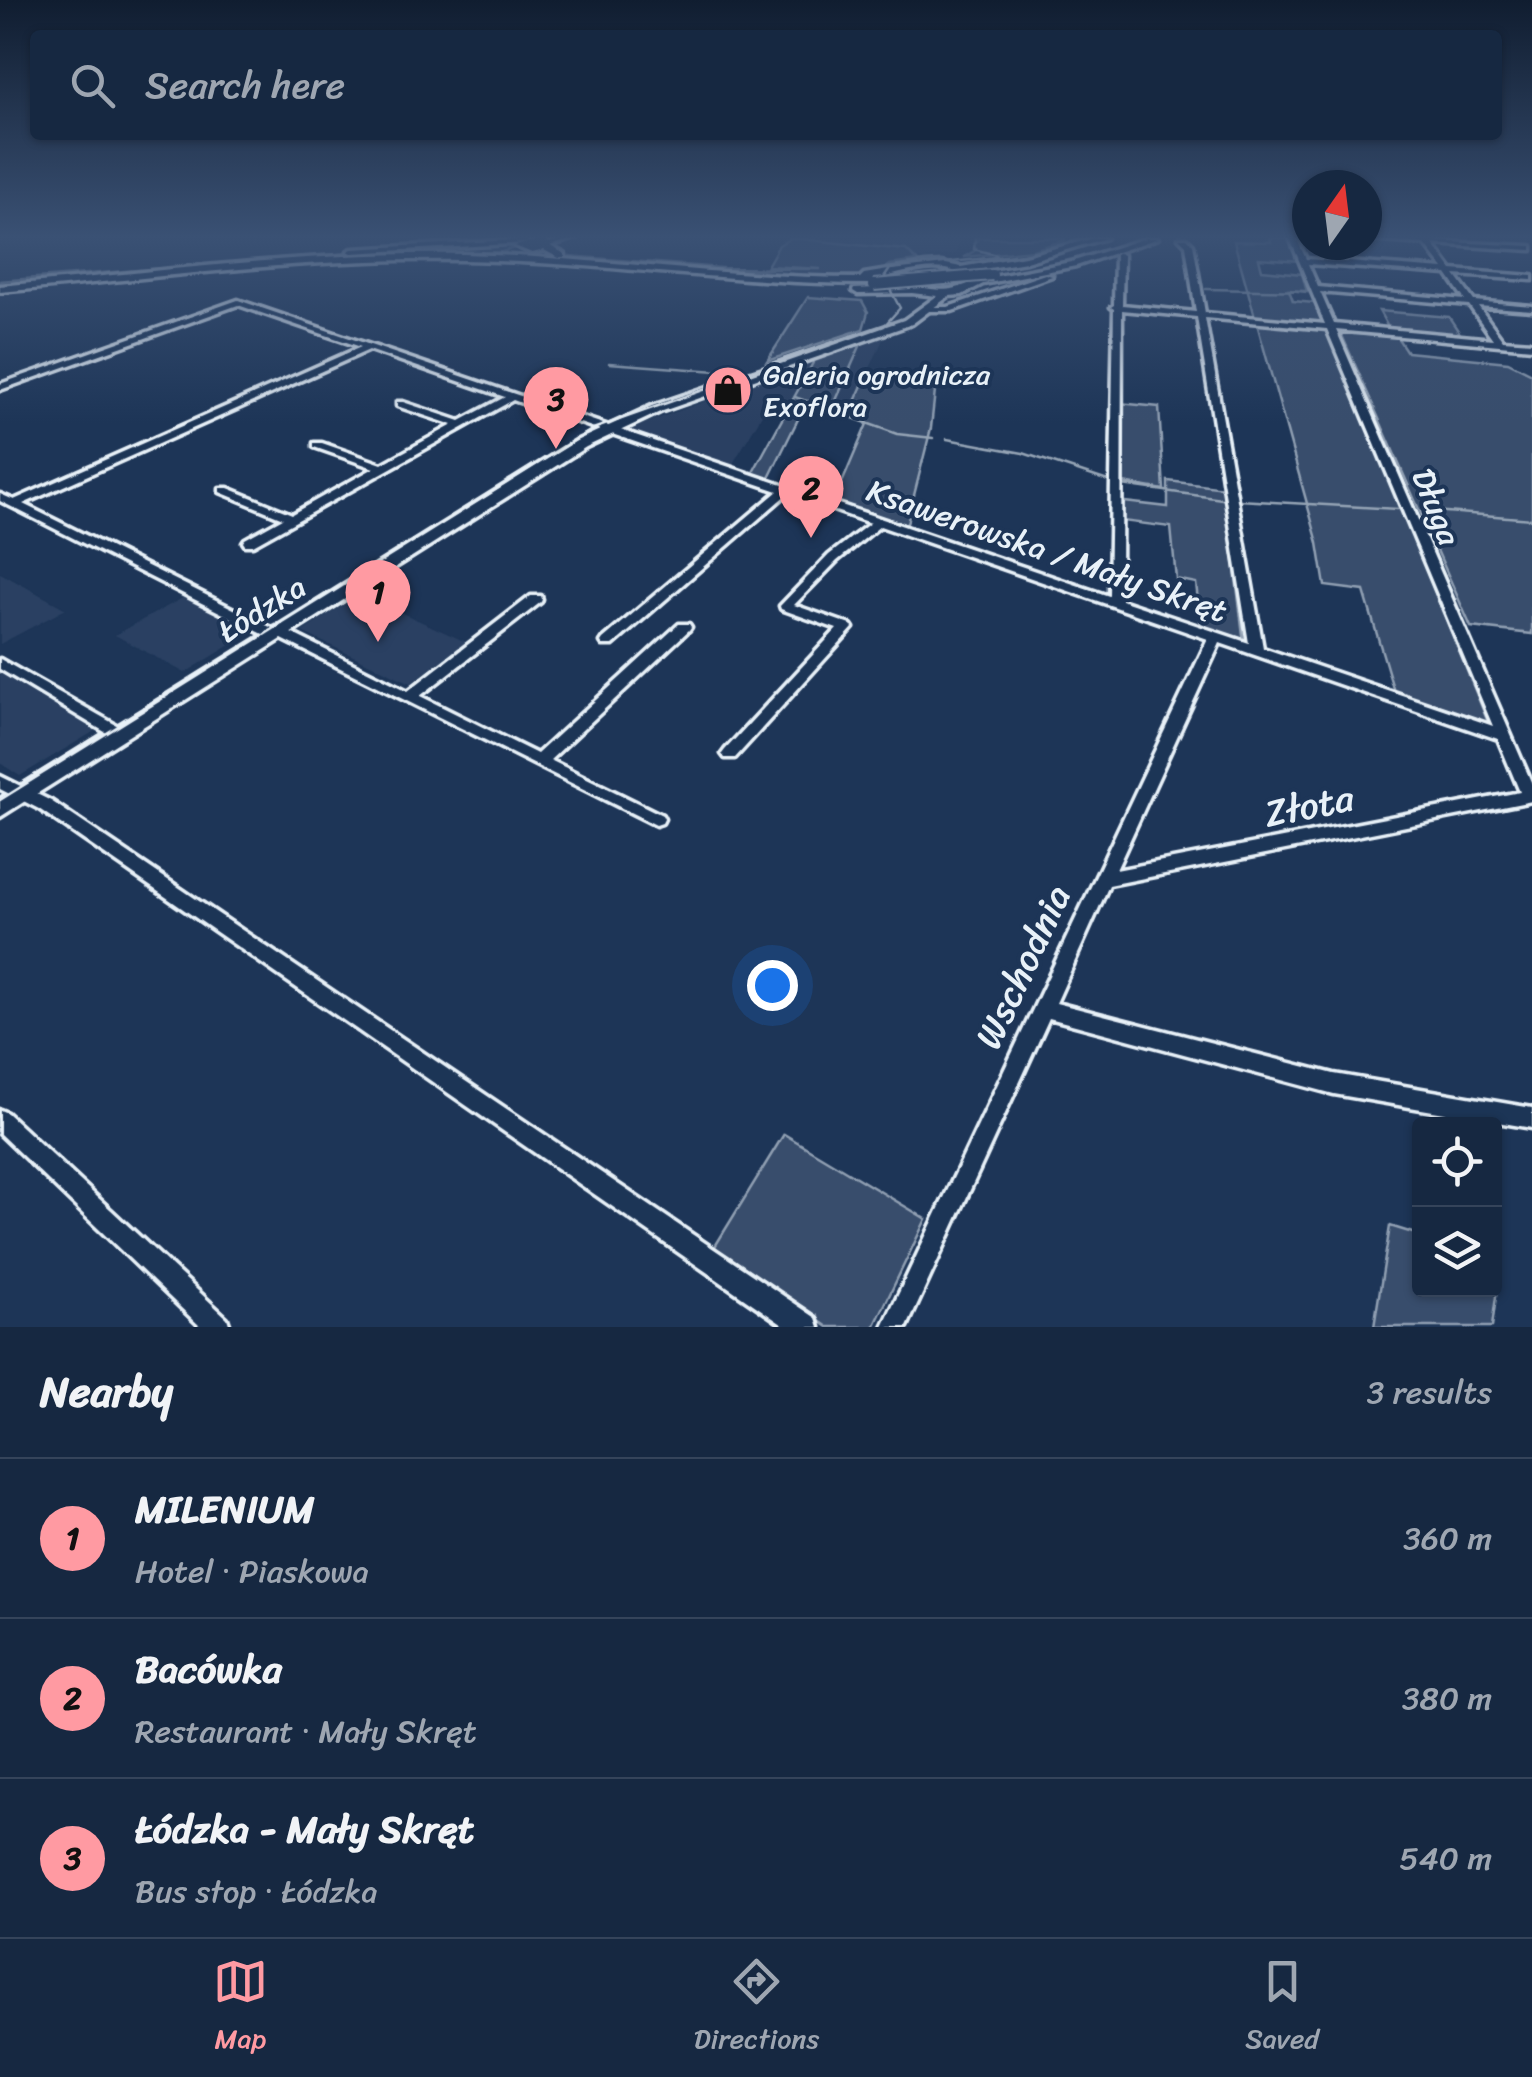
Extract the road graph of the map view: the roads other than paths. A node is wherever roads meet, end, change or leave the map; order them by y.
1 (926, 300) edge
2 (934, 300) edge
3 (976, 300) edge
4 (1115, 300) edge
5 (1199, 300) edge
6 (1320, 300) edge
7 (1446, 300) edge
8 (1471, 302) junction
9 (1115, 307) junction
10 (1532, 308) edge
11 (924, 313) junction
12 (1201, 315) junction
13 (1332, 326) junction
14 (1500, 342) junction
15 (1532, 344) edge
16 (368, 347) junction
17 (0, 386) edge
18 (513, 396) junction
19 (400, 404) dead end
20 (462, 424) junction
21 (608, 430) junction
22 (318, 444) dead end
23 (383, 468) junction
24 (224, 490) dead end
25 (785, 490) junction
26 (0, 497) edge
27 (14, 504) junction
28 (292, 518) junction
29 (878, 522) junction
30 (250, 542) dead end
31 (536, 599) dead end
32 (1114, 603) junction
33 (684, 627) dead end
34 (278, 634) junction
35 (1216, 637) junction
36 (608, 642) dead end
37 (1257, 652) junction
38 (0, 663) edge
39 (412, 695) junction
40 (120, 734) junction
41 (1502, 735) junction
42 (730, 754) dead end
43 (540, 760) junction
44 (0, 782) edge
45 (24, 794) junction
46 (1531, 795) edge
47 (0, 809) edge
48 (656, 819) dead end
49 (1102, 880) junction
50 (1043, 1008) junction
51 (1532, 1118) edge
52 (0, 1120) edge
53 (218, 1327) edge
54 (807, 1327) edge
55 (895, 1327) edge

1 - 11 main road
2 - 11 main road
3 - 11 street
4 - 9 street
5 - 12 street
6 - 13 street, Długa
7 - 8 street
8 - 10 street
8 - 14 street
9 - 12 street
9 - 32 street
11 - 21 main road, Łódzka
12 - 13 street
12 - 37 street
13 - 14 street
13 - 41 street, Długa
14 - 15 street
16 - 17 street, Ksawerowska / Mały Skręt
16 - 18 street, Ksawerowska / Mały Skręt
16 - 27 street
18 - 20 street
18 - 21 street, Ksawerowska / Mały Skręt
19 - 20 street
20 - 23 street
21 - 25 street, Ksawerowska / Mały Skręt
21 - 34 main road, Łódzka
22 - 23 street
23 - 28 street
24 - 28 street
25 - 29 street, Ksawerowska / Mały Skręt
25 - 36 street
26 - 27 street
27 - 34 street
28 - 30 street
29 - 32 street, Ksawerowska / Mały Skręt
29 - 42 street
31 - 39 street
32 - 35 street, Ksawerowska / Mały Skręt
33 - 43 street
34 - 39 street
34 - 40 main road, Łódzka
35 - 37 street, Ksawerowska / Mały Skręt
35 - 49 street, Wschodnia
37 - 41 street, Ksawerowska / Mały Skręt
38 - 40 street
39 - 43 street
40 - 45 main road, Łódzka
41 - 46 street, Długa
43 - 48 street
44 - 45 street
45 - 47 main road, Łódzka
45 - 54 street
46 - 49 street, Złota
49 - 50 street, Wschodnia
50 - 51 street
50 - 55 street, Wschodnia
52 - 53 street

